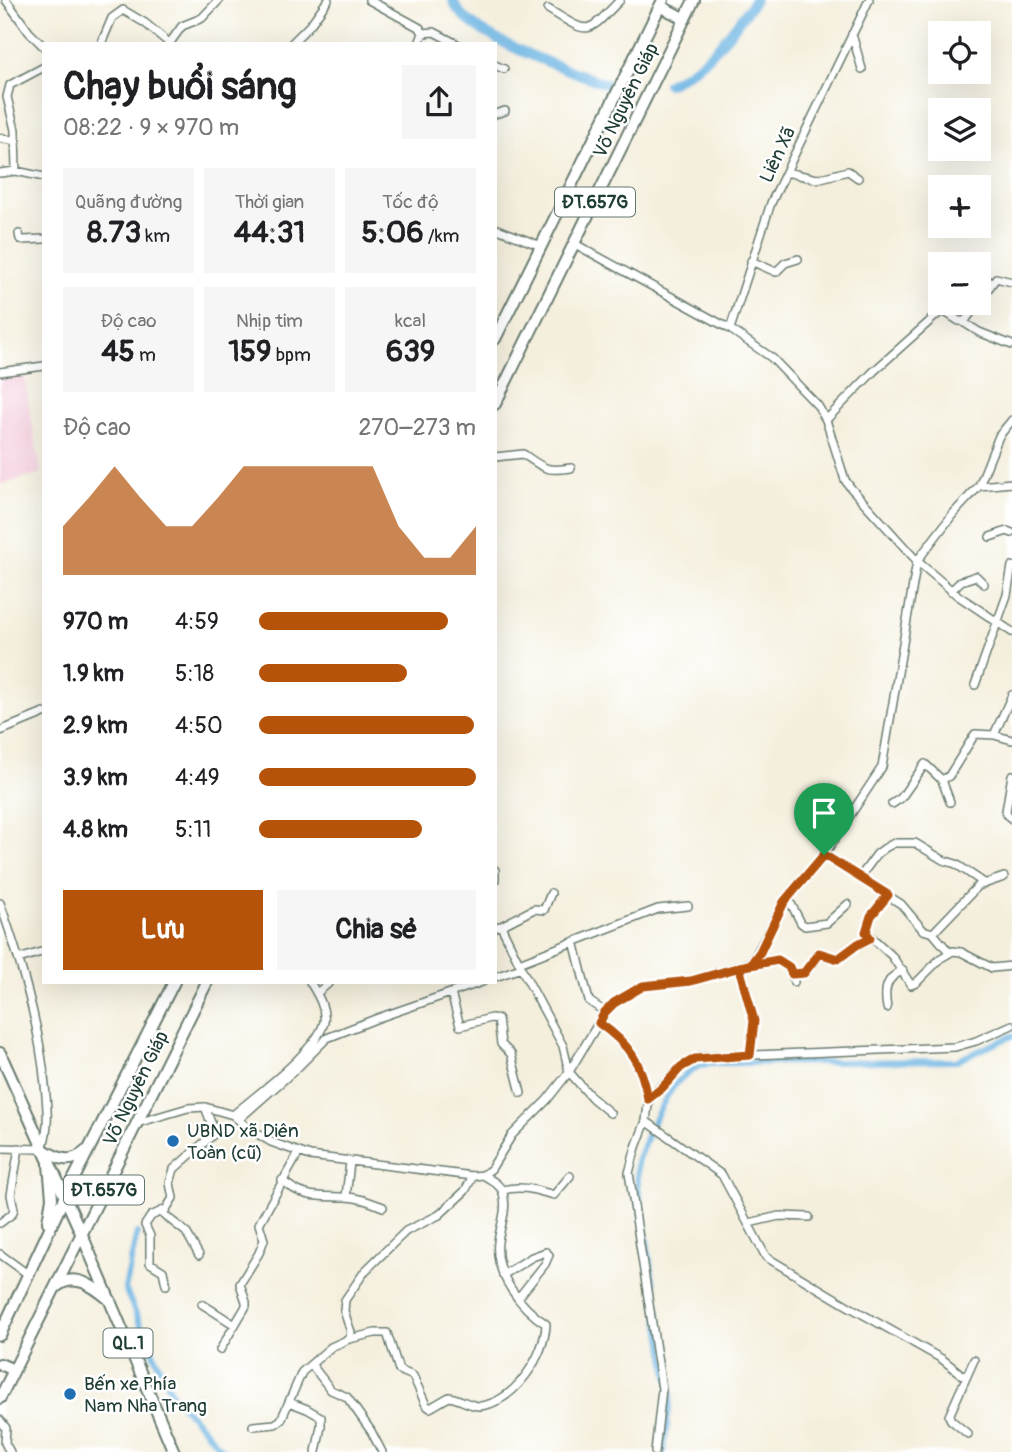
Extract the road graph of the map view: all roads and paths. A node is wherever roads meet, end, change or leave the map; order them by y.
1 (6, 0) edge
2 (219, 0) edge
3 (328, 0) edge
4 (369, 0) edge
5 (620, 0) edge
6 (694, 0) edge
7 (869, 0) edge
8 (661, 3) edge
9 (548, 9) dead end
10 (685, 19) junction
11 (423, 33) junction
12 (852, 34) junction
13 (102, 42) edge
14 (168, 42) edge
15 (170, 42) edge
16 (293, 42) edge
17 (420, 42) edge
18 (453, 42) edge
19 (42, 45) edge
20 (497, 66) edge
21 (42, 68) edge
22 (504, 69) dead end
23 (862, 69) dead end
24 (505, 111) dead end
25 (497, 113) edge
26 (0, 138) edge
27 (16, 141) junction
28 (16, 171) junction
29 (786, 172) junction
30 (0, 173) edge
31 (42, 177) edge
32 (858, 178) dead end
33 (497, 229) edge
34 (19, 234) dead end
35 (42, 239) edge
36 (575, 244) junction
37 (541, 246) junction
38 (798, 259) dead end
39 (751, 261) junction
40 (1012, 282) edge
41 (963, 322) junction
42 (730, 328) junction
43 (497, 335) edge
44 (1012, 345) edge
45 (42, 366) edge
46 (0, 372) edge
47 (498, 391) edge
48 (826, 420) junction
49 (1012, 420) edge
50 (497, 457) edge
51 (571, 468) dead end
52 (1012, 482) edge
53 (979, 485) junction
54 (1012, 533) edge
55 (990, 537) dead end
56 (917, 561) junction
57 (1012, 566) edge
58 (984, 583) dead end
59 (951, 591) junction
60 (998, 624) junction
61 (1012, 632) edge
62 (975, 685) dead end
63 (1012, 695) edge
64 (42, 714) edge
65 (0, 730) edge
66 (994, 735) junction
67 (1012, 740) edge
68 (1012, 775) edge
69 (942, 780) junction
70 (1011, 785) edge
71 (950, 802) dead end
72 (892, 804) dead end
73 (1012, 819) edge
74 (824, 855) junction
75 (860, 877) junction
76 (1004, 877) dead end
77 (984, 883) junction
78 (551, 893) dead end
79 (888, 895) junction
80 (788, 898) junction
81 (0, 903) edge
82 (848, 904) dead end
83 (688, 906) dead end
84 (498, 926) edge
85 (933, 933) junction
86 (870, 938) junction
87 (574, 941) junction
88 (42, 952) edge
89 (949, 952) junction
90 (19, 959) junction
91 (751, 964) junction
92 (520, 965) junction
93 (1012, 966) edge
94 (739, 967) junction
95 (903, 971) junction
96 (792, 974) junction
97 (497, 976) edge
98 (794, 982) dead end
99 (173, 984) edge
100 (205, 984) edge
101 (311, 984) edge
102 (328, 984) edge
103 (476, 984) edge
104 (317, 993) junction
105 (451, 993) junction
106 (887, 1008) dead end
107 (605, 1012) junction
108 (599, 1023) junction
109 (1012, 1025) edge
110 (0, 1052) edge
111 (750, 1055) junction
112 (569, 1072) junction
113 (521, 1093) dead end
114 (648, 1099) junction
115 (205, 1107) junction
116 (610, 1114) dead end
117 (236, 1117) junction
118 (646, 1121) junction
119 (137, 1123) junction
120 (91, 1147) junction
121 (0, 1148) edge
122 (19, 1148) junction
123 (42, 1149) junction
124 (299, 1152) junction
125 (350, 1162) junction
126 (48, 1163) junction
127 (483, 1175) junction
128 (473, 1176) junction
129 (570, 1176) dead end
130 (282, 1180) junction
131 (503, 1190) junction
132 (346, 1197) junction
133 (64, 1198) junction
134 (96, 1207) junction
135 (383, 1207) dead end
136 (166, 1209) junction
137 (809, 1217) dead end
138 (0, 1223) edge
139 (749, 1223) junction
140 (82, 1234) junction
141 (43, 1244) junction
142 (0, 1254) edge
143 (199, 1255) dead end
144 (92, 1256) junction
145 (29, 1275) junction
146 (503, 1275) junction
147 (166, 1285) dead end
148 (56, 1287) junction
149 (519, 1297) junction
150 (110, 1300) junction
151 (202, 1304) dead end
152 (235, 1325) junction
153 (0, 1335) edge
154 (349, 1339) junction
155 (220, 1350) dead end
156 (974, 1360) dead end
157 (0, 1364) edge
158 (311, 1364) junction
159 (14, 1370) junction
160 (966, 1378) junction
161 (0, 1398) edge
162 (289, 1402) junction
163 (0, 1420) edge
164 (253, 1426) dead end
165 (968, 1434) dead end
166 (10, 1452) edge
167 (174, 1452) edge
168 (316, 1452) edge
169 (382, 1452) edge
170 (655, 1452) edge

1 - 19 street
2 - 15 street
3 - 16 street
4 - 11 street
5 - 9 street
6 - 10 main road, Võ Nguyên Giáp / ĐT.657G
7 - 12 street, Liên Xã
8 - 10 main road
8 - 37 main road, Võ Nguyên Giáp / ĐT.657G
10 - 36 main road, Võ Nguyên Giáp / ĐT.657G
11 - 17 street
11 - 18 street
12 - 23 street
12 - 29 street, Liên Xã
13 - 14 street
20 - 22 street
21 - 27 street
24 - 25 street
26 - 27 street
27 - 28 street
28 - 30 street
28 - 31 street
29 - 32 street
29 - 39 street, Liên Xã
33 - 37 street
34 - 35 street
36 - 42 street
36 - 47 main road, Võ Nguyên Giáp / ĐT.657G
37 - 43 main road, Võ Nguyên Giáp / ĐT.657G
38 - 39 street
39 - 42 street, Liên Xã
40 - 41 street
41 - 44 street
41 - 48 street
42 - 48 street
45 - 46 street
48 - 56 street
49 - 53 street
50 - 51 street
52 - 53 street
53 - 56 street
54 - 55 street
56 - 59 street
56 - 74 street
57 - 60 street
58 - 59 street
59 - 60 street
60 - 61 street
60 - 62 street
63 - 66 street
64 - 65 street
66 - 67 street
66 - 69 street
68 - 70 street
69 - 71 street
69 - 72 street
70 - 73 street
74 - 75 street
74 - 80 street
75 - 77 street
75 - 79 street
76 - 77 street
77 - 85 street
78 - 84 street
79 - 85 street
79 - 86 street
80 - 82 street
80 - 91 street
81 - 90 street
83 - 87 street
84 - 92 street
85 - 89 street
86 - 95 street
86 - 96 street
87 - 92 street
87 - 107 street
88 - 90 street
89 - 93 street
89 - 95 street
90 - 123 street
91 - 94 street
91 - 96 street
92 - 97 street
92 - 112 street
94 - 107 street
94 - 111 street
95 - 106 street
96 - 98 street
99 - 120 main road, Võ Nguyên Giáp / ĐT.657G
100 - 119 main road, Võ Nguyên Giáp / ĐT.657G
101 - 104 street
102 - 104 street
103 - 105 street
104 - 117 street
105 - 113 street
105 - 117 street
107 - 108 street
108 - 112 street
108 - 114 street
109 - 111 street
110 - 123 main road, QL.1
111 - 114 street
112 - 116 street
112 - 127 street
114 - 118 street
115 - 117 street
115 - 119 street
115 - 136 street
117 - 124 street
118 - 139 street
118 - 170 street
119 - 134 main road, Võ Nguyên Giáp / ĐT.657G
120 - 123 main road
120 - 133 main road, Võ Nguyên Giáp / ĐT.657G
121 - 122 street
122 - 123 street
122 - 138 street
123 - 126 main road, QL.1
124 - 125 street
124 - 130 street
125 - 128 street
125 - 132 street
126 - 133 main road, QL.1
126 - 141 main road
127 - 128 street
127 - 131 street
128 - 154 street
129 - 131 street
130 - 132 street
130 - 152 street
131 - 146 street
132 - 135 street
133 - 140 main road, QL.1
133 - 141 main road, Võ Nguyên Giáp / ĐT.657G
134 - 140 main road, Võ Nguyên Giáp / ĐT.657G
134 - 144 main road
136 - 143 street
136 - 147 street
137 - 139 street
139 - 160 street
140 - 144 main road, QL.1
140 - 148 main road, Võ Nguyên Giáp / ĐT.657G
141 - 145 main road, Võ Nguyên Giáp / ĐT.657G
142 - 145 street
144 - 150 main road, QL.1
145 - 153 main road, Võ Nguyên Giáp / ĐT.657G
146 - 149 street
146 - 149 street
148 - 150 main road
148 - 159 main road, Võ Nguyên Giáp / ĐT.657G
149 - 154 street
150 - 167 main road, QL.1
151 - 152 street
152 - 155 street
154 - 158 street
156 - 160 street
157 - 159 main road
158 - 162 street
158 - 169 street
159 - 161 main road, Võ Nguyên Giáp / ĐT.657G
160 - 165 street
162 - 164 street
162 - 168 street
163 - 166 street

